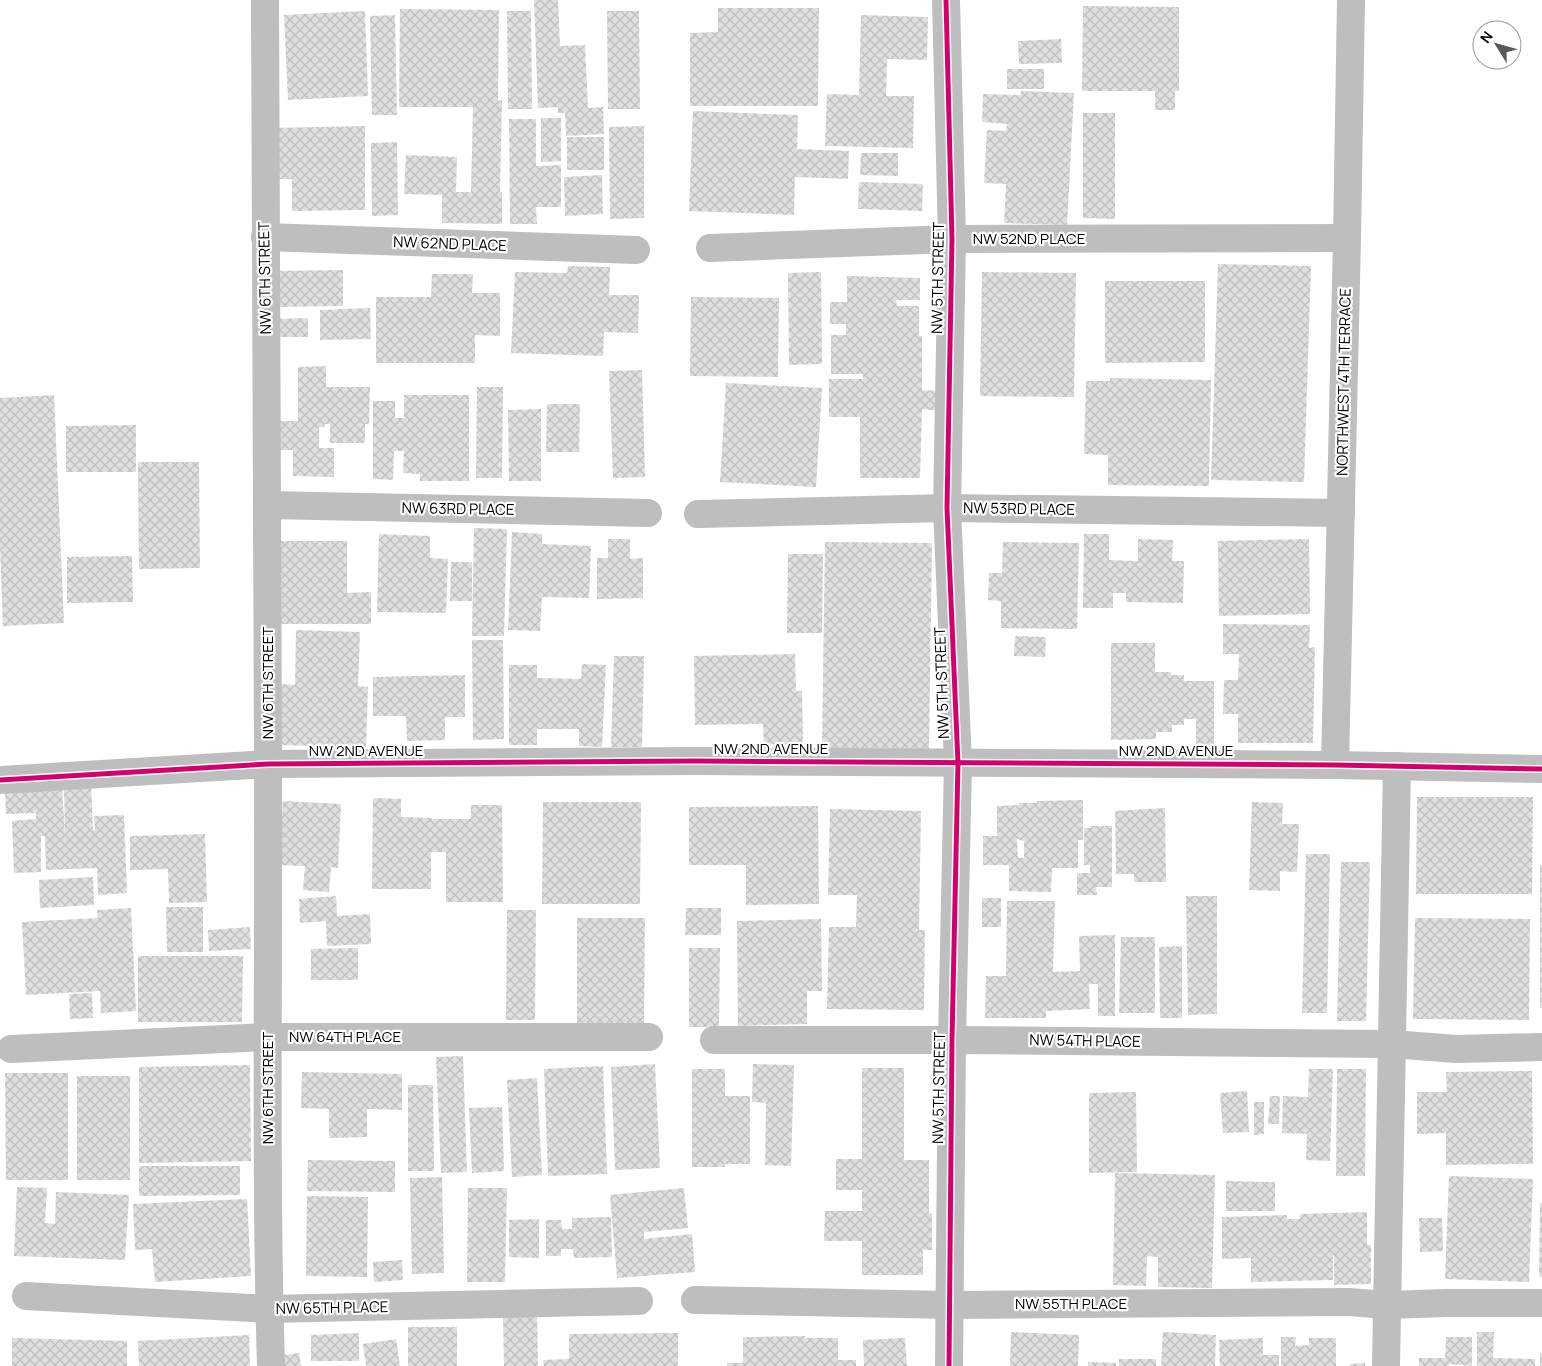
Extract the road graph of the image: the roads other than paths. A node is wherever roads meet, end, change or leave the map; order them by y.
1 (266, 0) edge
2 (946, 0) edge
3 (1351, 0) edge
4 (265, 237) junction
5 (1347, 238) junction
6 (952, 239) junction
7 (710, 248) dead end
8 (636, 250) dead end
9 (268, 505) junction
10 (947, 508) junction
11 (648, 513) dead end
12 (1341, 513) junction
13 (698, 514) dead end
14 (958, 763) junction
15 (268, 764) junction
16 (1335, 764) junction
17 (1397, 766) junction
18 (1542, 769) edge
19 (0, 780) edge
20 (268, 1037) junction
21 (649, 1037) dead end
22 (714, 1040) dead end
23 (952, 1040) junction
24 (1392, 1044) junction
25 (1542, 1047) edge
26 (10, 1049) dead end
27 (26, 1296) dead end
28 (695, 1300) dead end
29 (639, 1301) dead end
30 (1542, 1303) edge
31 (950, 1305) junction
32 (1387, 1305) junction
33 (269, 1309) junction
34 (271, 1366) edge
35 (949, 1366) edge
36 (1386, 1366) edge

1 - 4 street, NW 6TH STREET
2 - 6 street, NW 5TH STREET
3 - 5 street, NORTHWEST 4TH TERRACE
4 - 8 street, NW 62ND PLACE
4 - 9 street, NW 6TH STREET
5 - 6 street, NW 52ND PLACE
5 - 12 street, NORTHWEST 4TH TERRACE
6 - 7 street, NW 52ND PLACE
6 - 10 street, NW 5TH STREET
9 - 11 street, NW 63RD PLACE
9 - 15 street, NW 6TH STREET
10 - 12 street, NW 53RD PLACE
10 - 13 street, NW 53RD PLACE
10 - 14 street, NW 5TH STREET
12 - 16 street, NORTHWEST 4TH TERRACE
14 - 15 street, NW 2ND AVENUE
14 - 16 street, NW 2ND AVENUE
14 - 23 street, NW 5TH STREET
15 - 19 street, NW 2ND AVENUE
15 - 20 street, NW 6TH STREET
16 - 17 street, NW 2ND AVENUE
17 - 18 street, NW 2ND AVENUE
17 - 24 street
20 - 21 street, NW 64TH PLACE
20 - 26 street, NW 64TH PLACE
20 - 33 street, NW 6TH STREET
22 - 23 street, NW 54TH PLACE
23 - 24 street, NW 54TH PLACE
23 - 31 street, NW 5TH STREET
24 - 25 street, NW 54TH PLACE
24 - 32 street
27 - 33 street, NW 65TH PLACE
28 - 31 street, NW 55TH PLACE
29 - 33 street, NW 65TH PLACE
30 - 32 street, NW 55TH PLACE
31 - 32 street, NW 55TH PLACE
31 - 35 street, NW 5TH STREET
32 - 36 street
33 - 34 street, NW 6TH STREET

